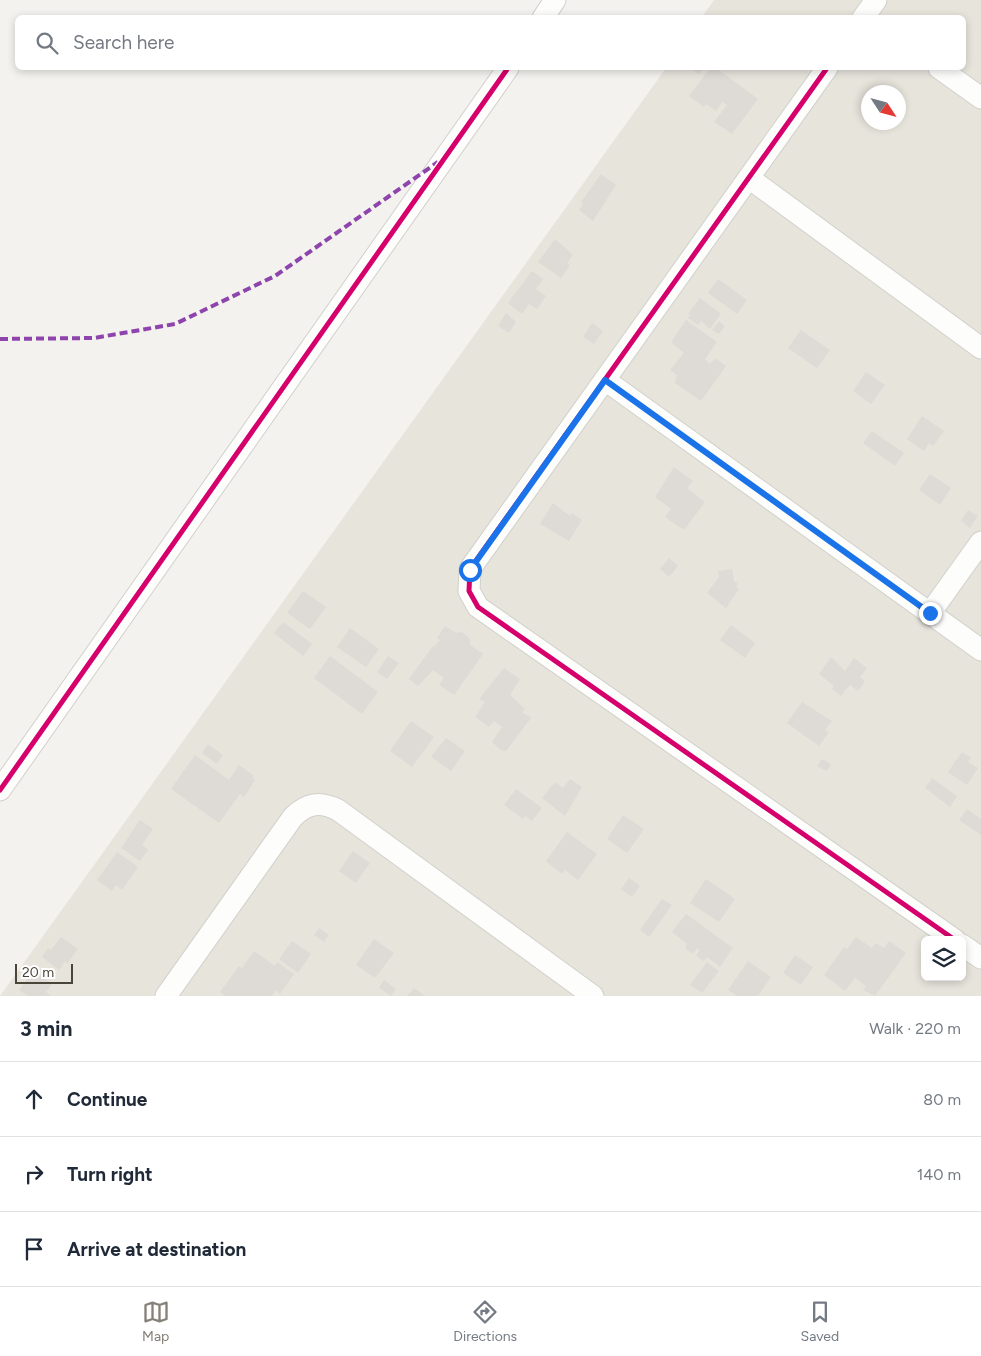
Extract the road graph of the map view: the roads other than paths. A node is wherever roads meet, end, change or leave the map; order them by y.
1 (555, 0) edge
2 (545, 15) edge
3 (507, 70) edge
4 (826, 70) edge
5 (942, 70) edge
6 (981, 98) edge
7 (749, 178) junction
8 (981, 348) edge
9 (605, 380) junction
10 (981, 542) edge
11 (930, 613) junction
12 (981, 650) edge
13 (0, 790) edge
14 (949, 936) edge
15 (966, 948) edge
16 (981, 958) edge
17 (170, 995) edge
18 (593, 996) edge

1 - 2 street
3 - 13 street
4 - 7 street
5 - 6 street
7 - 8 street
7 - 9 street
9 - 11 street
9 - 14 street
10 - 11 street
11 - 12 street
15 - 16 street
17 - 18 street

